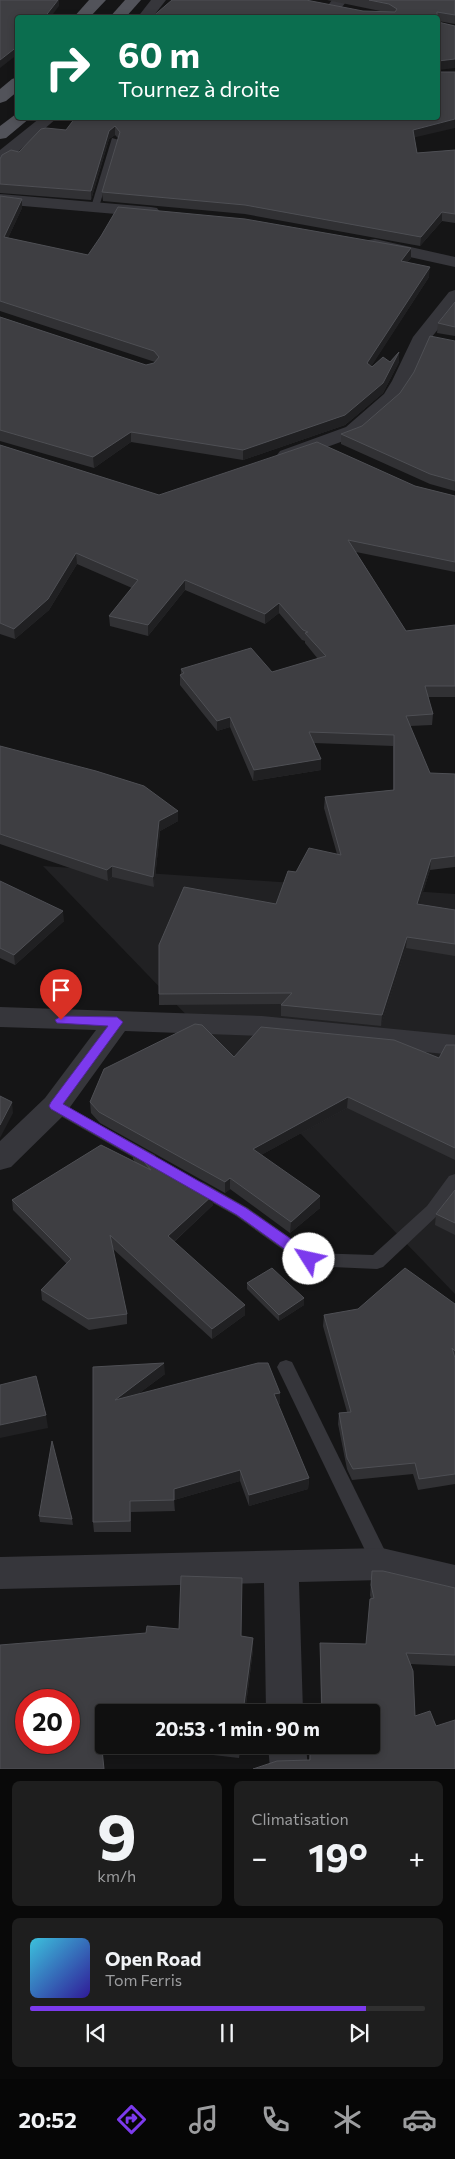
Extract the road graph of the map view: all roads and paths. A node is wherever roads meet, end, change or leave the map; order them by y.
1 (98, 0) edge
2 (133, 0) edge
3 (159, 0) edge
4 (332, 5) edge
5 (352, 11) edge
6 (83, 15) edge
7 (119, 15) edge
8 (146, 15) edge
9 (15, 85) edge
10 (0, 98) edge
11 (19, 120) edge
12 (48, 120) edge
13 (0, 134) edge
14 (115, 140) edge
15 (0, 158) edge
16 (0, 200) edge
17 (95, 207) junction
18 (170, 214) edge
19 (362, 242) edge
20 (455, 262) edge
21 (455, 296) edge
22 (320, 444) junction
23 (345, 456) edge
24 (265, 463) edge
25 (0, 1017) edge
26 (117, 1022) junction
27 (455, 1045) edge
28 (56, 1106) junction
29 (0, 1159) edge
30 (165, 1168) edge
31 (182, 1178) edge
32 (455, 1180) edge
33 (286, 1366) dead end
34 (382, 1564) junction
35 (281, 1567) junction
36 (0, 1573) edge
37 (455, 1581) edge
38 (285, 1704) edge
39 (288, 1754) edge
40 (289, 1769) edge

1 - 6 main road
2 - 7 main road
3 - 8 street
4 - 5 street
9 - 10 main road
11 - 13 main road
12 - 15 street
14 - 17 lane
16 - 17 street
17 - 18 street
19 - 20 street
21 - 22 street
22 - 23 street
22 - 24 street
25 - 26 street
26 - 27 street
26 - 28 street
28 - 29 street
28 - 30 lane
31 - 32 lane
33 - 34 lane
34 - 35 street
34 - 37 street
35 - 36 street
35 - 38 street
39 - 40 street

